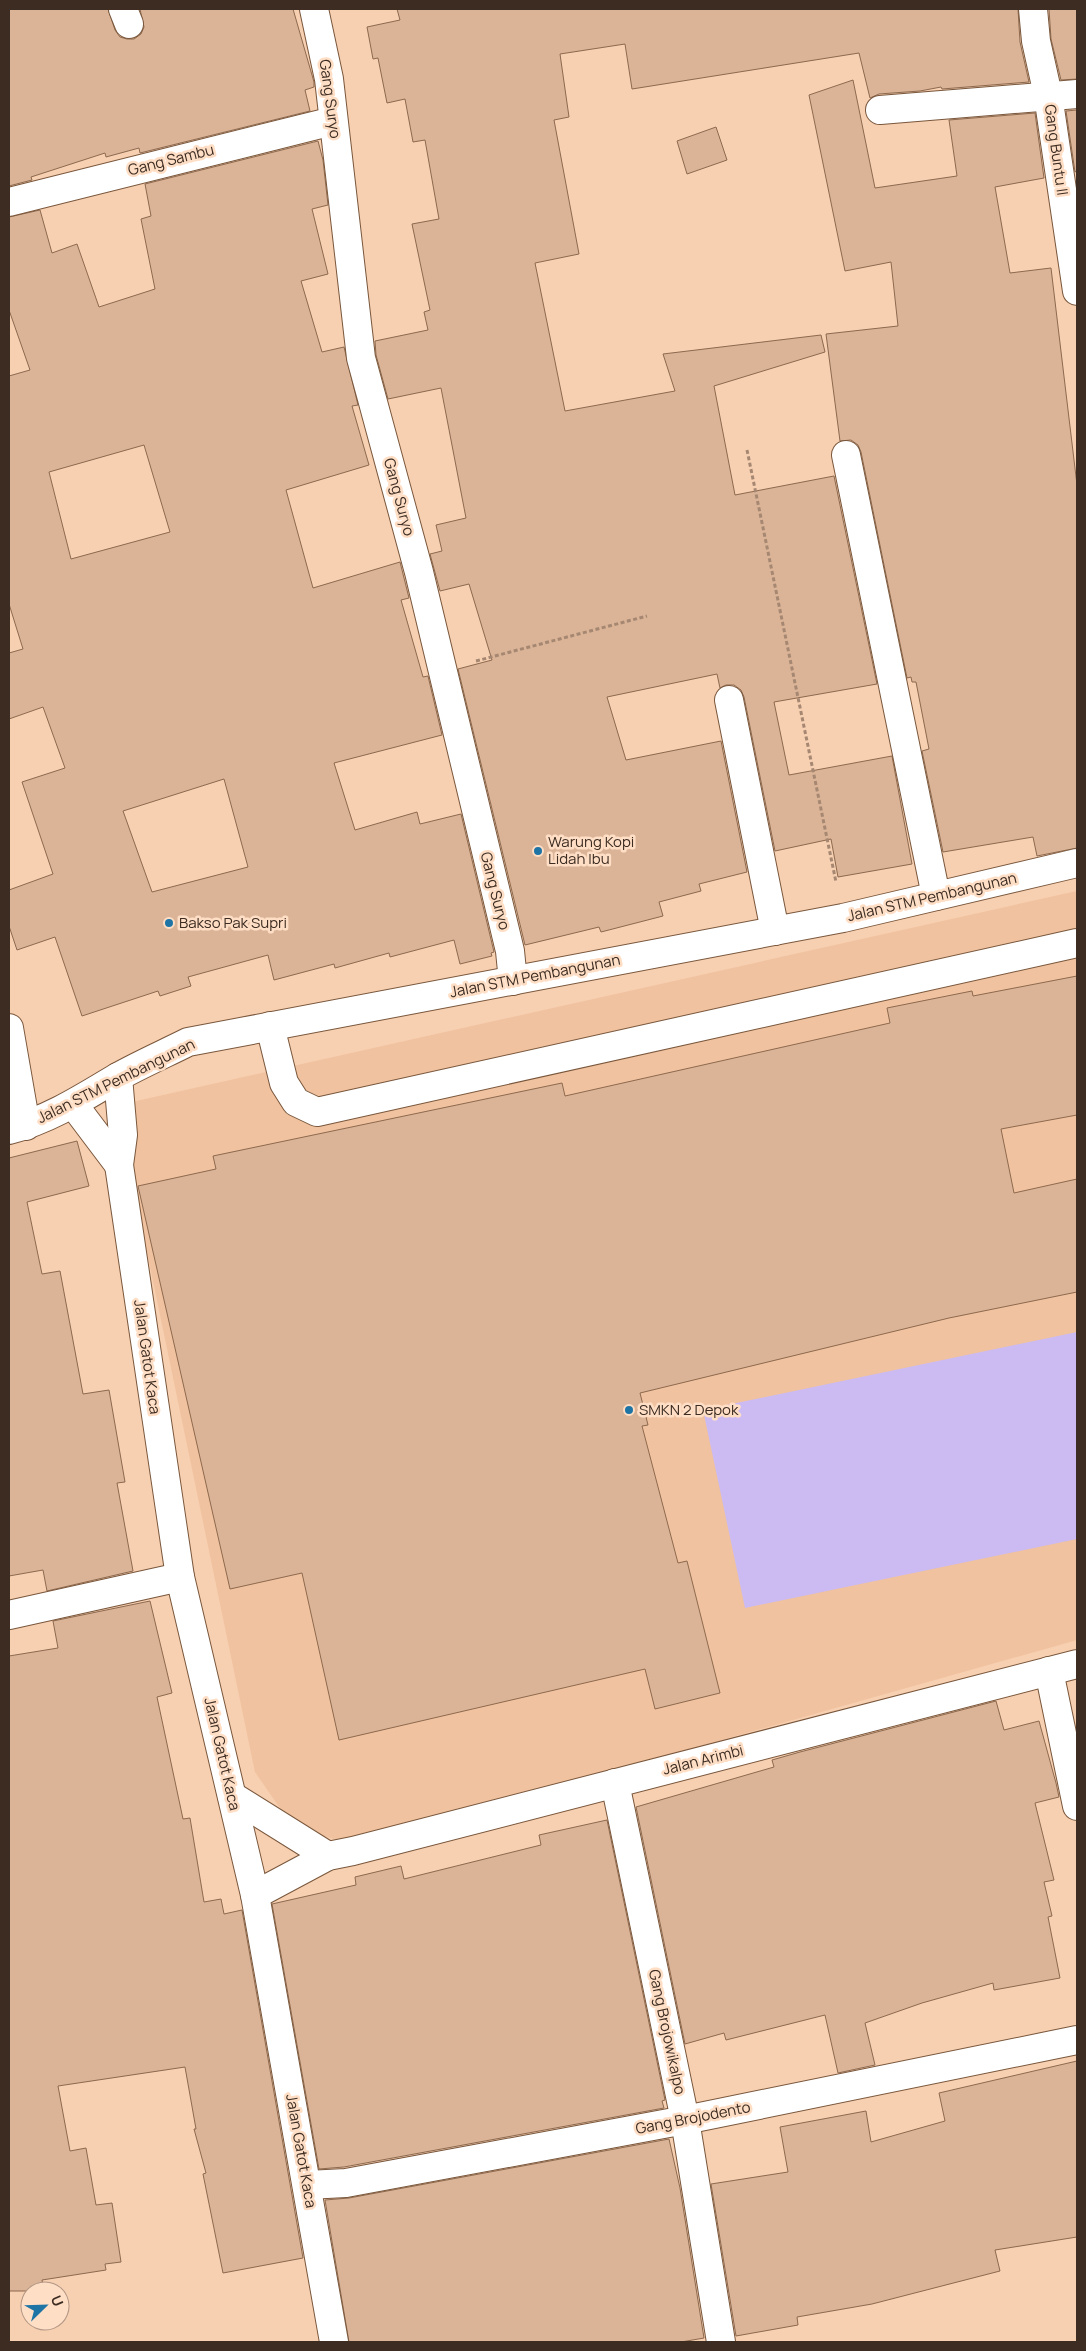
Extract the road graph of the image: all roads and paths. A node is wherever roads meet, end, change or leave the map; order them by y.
1 (314, 9) edge
2 (1033, 9) edge
3 (1077, 94) edge
4 (1048, 95) junction
5 (880, 110) dead end
6 (333, 121) junction
7 (9, 202) edge
8 (1077, 291) edge
9 (746, 450) dead end
10 (846, 455) dead end
11 (647, 616) dead end
12 (475, 662) dead end
13 (729, 700) dead end
14 (1077, 863) edge
15 (936, 896) junction
16 (843, 918) junction
17 (775, 931) junction
18 (1077, 943) edge
19 (513, 981) junction
20 (270, 1026) junction
21 (9, 1028) edge
22 (118, 1077) junction
23 (74, 1104) junction
24 (17, 1128) edge
25 (119, 1165) junction
26 (180, 1577) junction
27 (9, 1615) edge
28 (1077, 1664) edge
29 (1049, 1671) junction
30 (615, 1783) junction
31 (232, 1796) junction
32 (1077, 1806) edge
33 (328, 1856) junction
34 (255, 1895) junction
35 (1077, 2040) edge
36 (685, 2120) junction
37 (307, 2184) junction
38 (334, 2342) edge
39 (720, 2342) edge

1 - 6 street, Gang Suryo
2 - 4 street, Gang Buntu II
3 - 4 street
4 - 5 street
4 - 8 street, Gang Buntu II
6 - 7 street, Gang Sambu
6 - 19 street, Gang Suryo
9 - 16 path
10 - 15 street
11 - 12 path
13 - 17 street
14 - 15 street, Jalan STM Pembangunan
15 - 16 street, Jalan STM Pembangunan
16 - 17 street, Jalan STM Pembangunan
17 - 19 street, Jalan STM Pembangunan
18 - 20 street
19 - 20 street, Jalan STM Pembangunan
20 - 22 street, Jalan STM Pembangunan
21 - 24 street
22 - 23 street, Jalan STM Pembangunan
22 - 25 street, Jalan Gatot Kaca
23 - 24 street, Jalan STM Pembangunan
23 - 25 street, Jalan Gatot Kaca
25 - 26 street, Jalan Gatot Kaca
26 - 27 street
26 - 31 street, Jalan Gatot Kaca
28 - 29 street, Jalan Arimbi
29 - 30 street, Jalan Arimbi
29 - 32 street
30 - 33 street, Jalan Arimbi
30 - 36 street, Gang Brojowikalpo
31 - 33 street
31 - 34 street, Jalan Gatot Kaca
33 - 34 street, Jalan Arimbi
34 - 37 street, Jalan Gatot Kaca
35 - 36 street, Gang Brojodento
36 - 37 street, Gang Brojodento
36 - 39 street, Gang Brojowikalpo
37 - 38 street, Jalan Gatot Kaca

